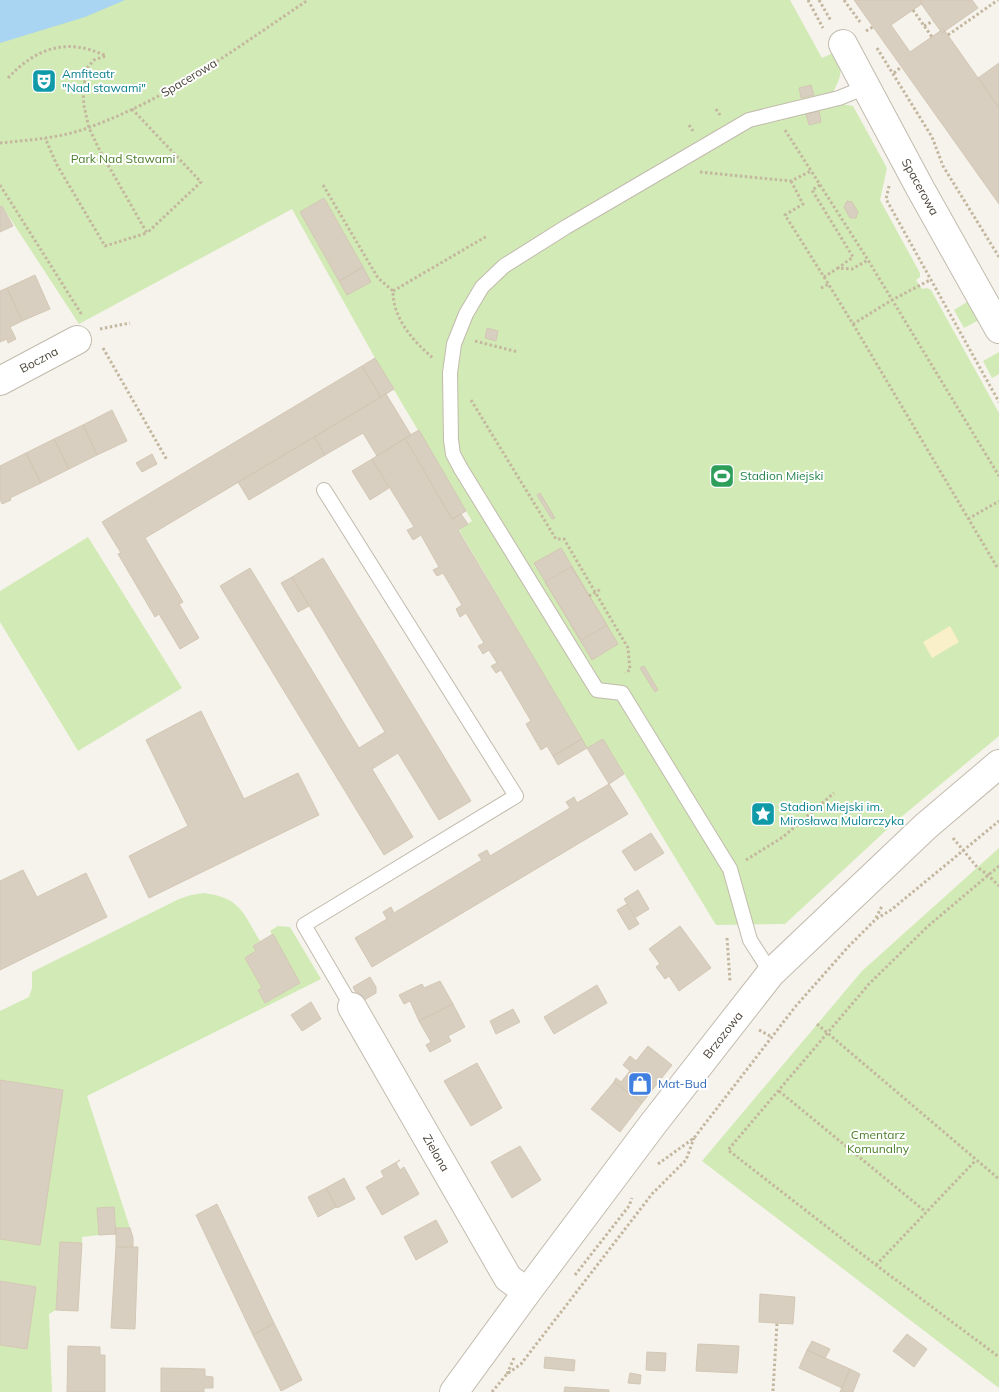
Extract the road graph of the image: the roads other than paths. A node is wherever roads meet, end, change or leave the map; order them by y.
1 (843, 44) dead end
2 (866, 87) junction
3 (999, 328) edge
4 (86, 332) road end
5 (0, 381) edge
6 (324, 490) dead end
7 (999, 764) edge
8 (771, 974) junction
9 (352, 1007) joint
10 (526, 1292) junction
11 (454, 1392) edge

1 - 2 street, Spacerowa
2 - 3 street, Spacerowa
2 - 8 lane
4 - 5 street, Boczna
6 - 9 lane
7 - 8 street, Brzozowa
8 - 10 street, Brzozowa
9 - 10 street, Zielona
10 - 11 street, Brzozowa

